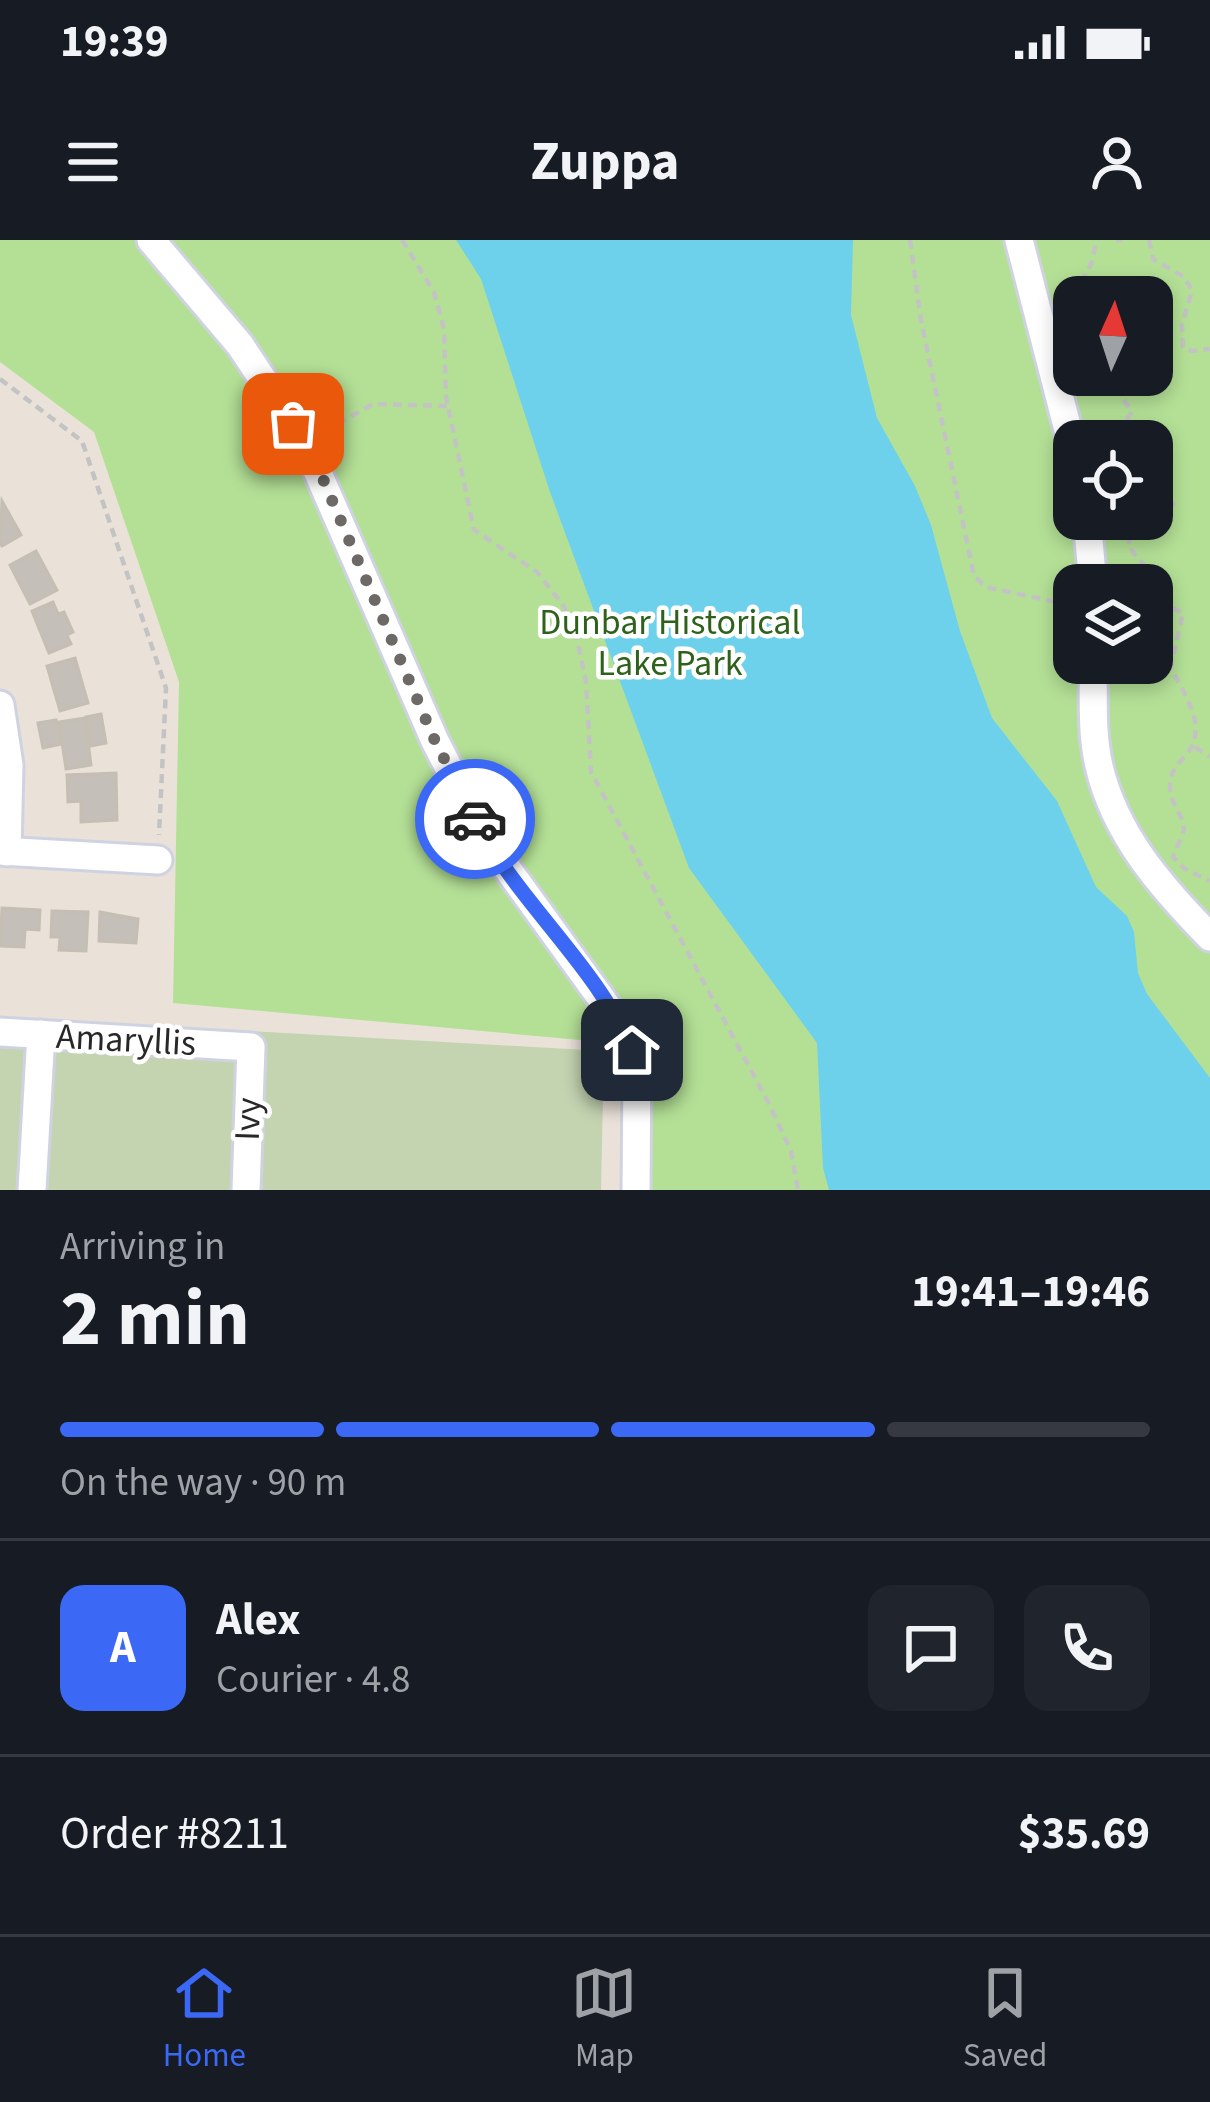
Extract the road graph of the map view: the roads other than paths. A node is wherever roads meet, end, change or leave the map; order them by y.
1 (151, 240) edge
2 (1019, 240) edge
3 (1065, 420) edge
4 (1093, 684) edge
5 (0, 705) edge
6 (3, 852) edge
7 (158, 860) road end
8 (1210, 937) edge
9 (0, 1032) edge
10 (41, 1034) junction
11 (251, 1047) joint
12 (32, 1190) edge
13 (246, 1190) edge
14 (636, 1190) edge

1 - 14 street
2 - 3 street
4 - 8 street
5 - 6 street
6 - 7 street
9 - 10 street, Amaryllis
10 - 11 street, Amaryllis
10 - 12 street
11 - 13 street, Ivy

